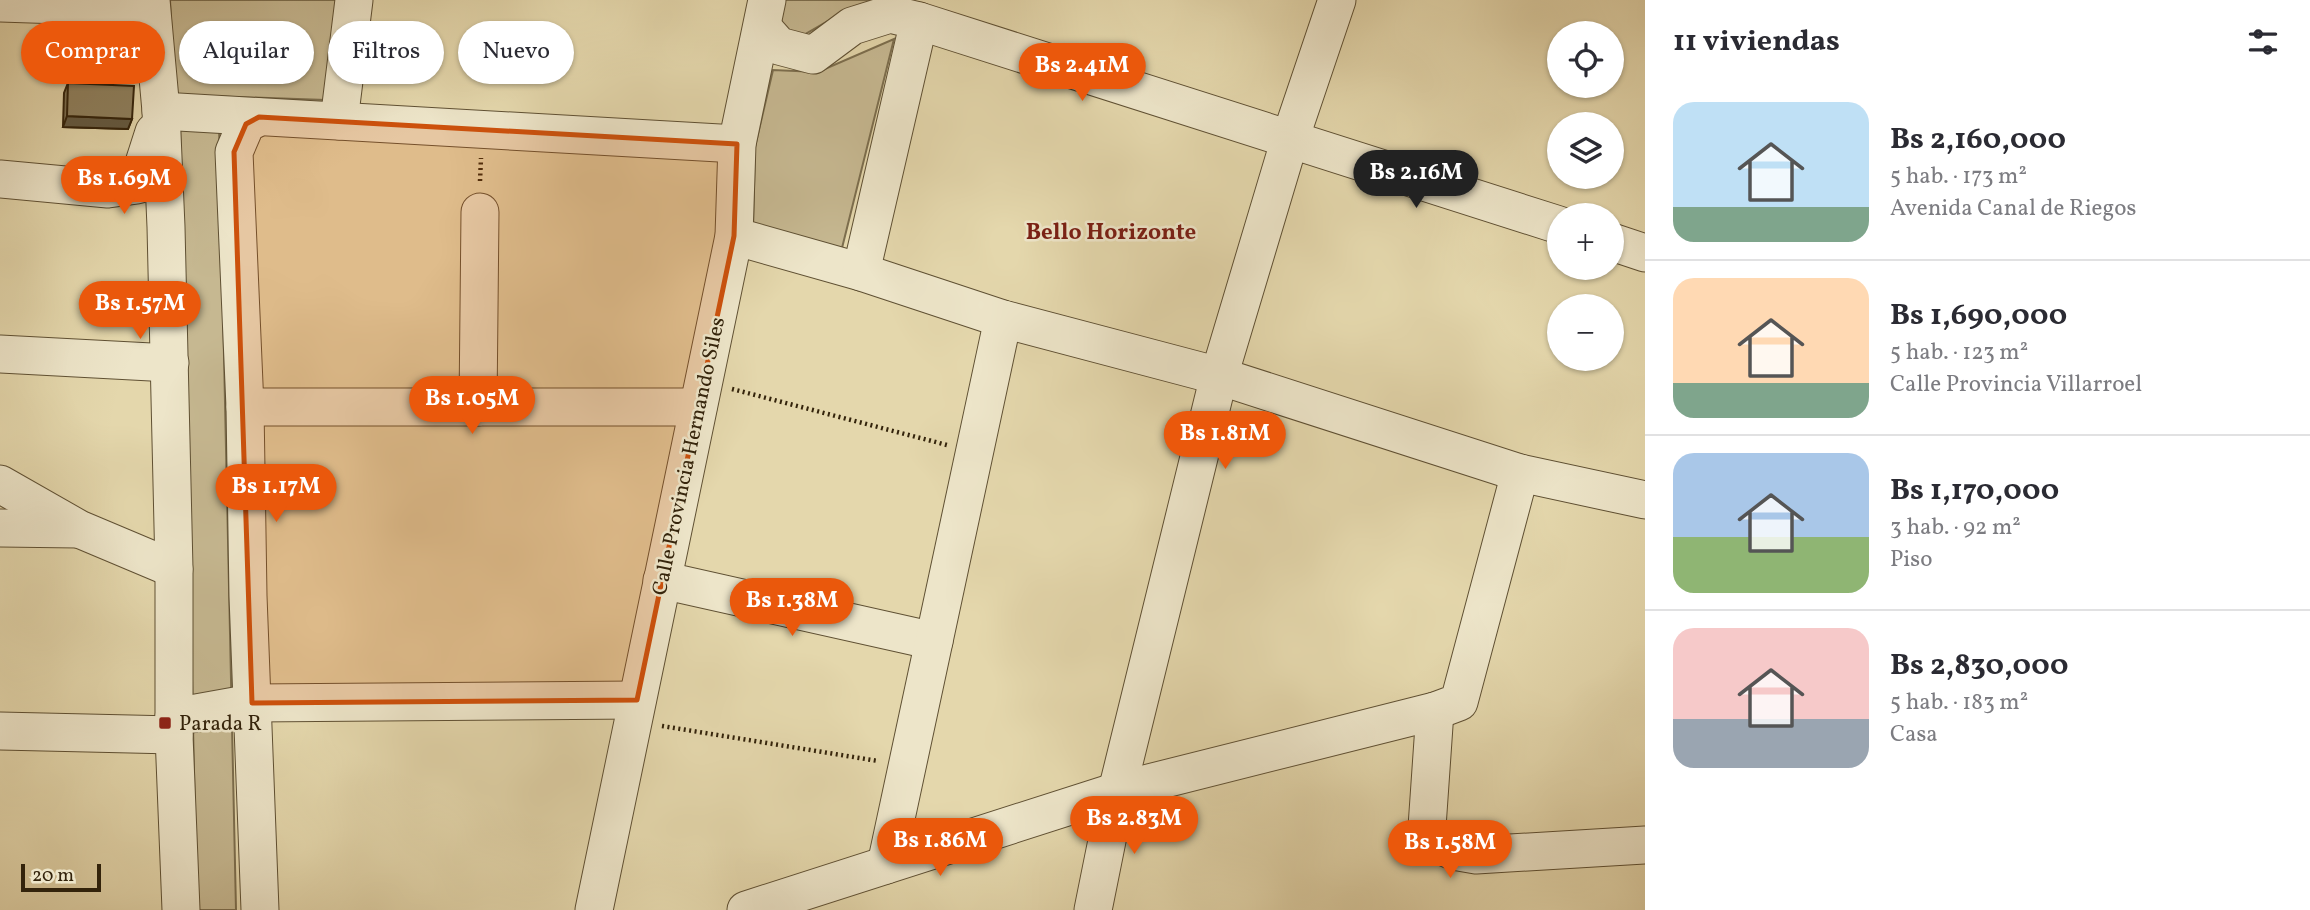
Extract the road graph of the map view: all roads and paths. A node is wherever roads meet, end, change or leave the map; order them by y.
1 (354, 0) edge
2 (1337, 0) edge
3 (0, 4) edge
4 (151, 4) edge
5 (901, 12) edge
6 (765, 14) edge
7 (161, 111) junction
8 (259, 117) junction
9 (340, 121) junction
10 (481, 130) junction
11 (1290, 139) junction
12 (737, 144) junction
13 (0, 179) edge
14 (480, 212) joint
15 (1547, 221) edge
16 (734, 236) junction
17 (1624, 246) edge
18 (1645, 253) edge
19 (861, 272) junction
20 (1003, 319) junction
21 (0, 354) edge
22 (170, 363) junction
23 (1219, 376) junction
24 (701, 394) junction
25 (245, 407) junction
26 (478, 407) junction
27 (974, 452) junction
28 (1520, 473) junction
29 (0, 484) edge
30 (1645, 500) edge
31 (0, 528) edge
32 (79, 529) junction
33 (174, 569) junction
34 (663, 580) junction
35 (934, 640) junction
36 (252, 703) junction
37 (635, 711) junction
38 (1435, 711) junction
39 (174, 726) junction
40 (0, 731) edge
41 (907, 766) junction
42 (1117, 791) junction
43 (1645, 845) edge
44 (886, 865) junction
45 (181, 910) edge
46 (260, 910) edge
47 (594, 910) edge
48 (749, 910) edge
49 (1093, 910) edge

1 - 9 street
2 - 11 street
3 - 4 street
4 - 7 street
5 - 6 street
5 - 11 street
5 - 19 street
6 - 12 street, Calle Provincia Hernando Siles
7 - 8 street
7 - 13 street
7 - 22 street
8 - 9 street
8 - 25 street
9 - 10 street
10 - 12 street
10 - 14 path
11 - 15 street
11 - 23 street
12 - 16 street, Calle Provincia Hernando Siles
14 - 26 street
16 - 19 street
16 - 24 street, Calle Provincia Hernando Siles
17 - 18 street
19 - 20 street
20 - 23 street
20 - 27 street
21 - 22 street
22 - 33 street
23 - 28 street
23 - 42 street
24 - 26 street
24 - 27 path
24 - 34 street, Calle Provincia Hernando Siles
25 - 26 street
25 - 36 street
27 - 35 street
28 - 30 street
28 - 38 street
29 - 32 street
31 - 32 street
32 - 33 street
33 - 39 street
34 - 35 street
34 - 37 street, Calle Provincia Hernando Siles
35 - 41 street
36 - 37 street
36 - 39 street
36 - 46 street
37 - 41 path
37 - 47 street, Calle Provincia Hernando Siles
38 - 42 street
38 - 43 street
39 - 40 street
39 - 45 street
41 - 44 street
42 - 44 street
42 - 49 street
44 - 48 street

